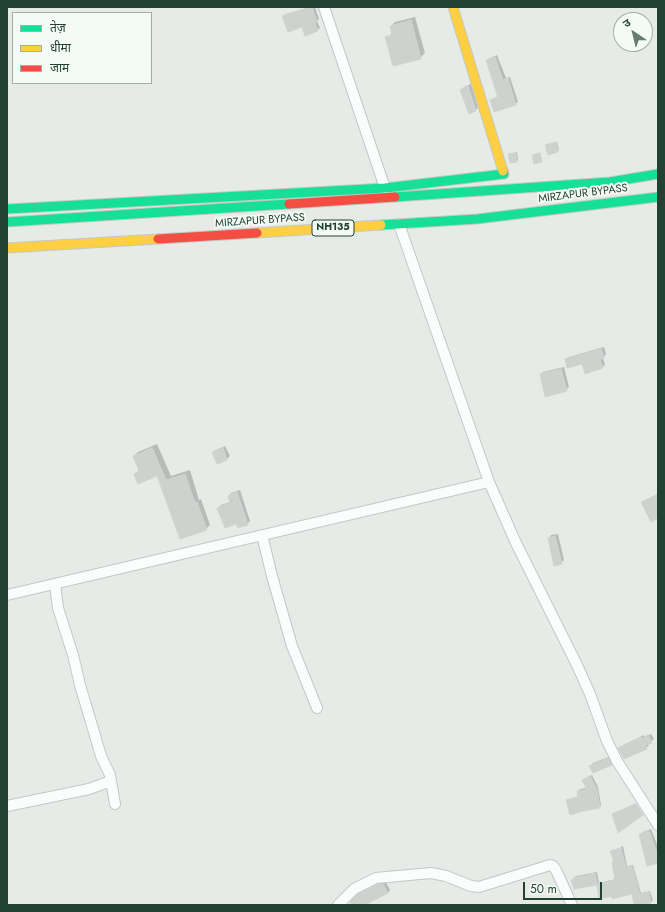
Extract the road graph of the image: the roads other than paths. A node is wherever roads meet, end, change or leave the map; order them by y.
1 (324, 7) edge
2 (453, 7) edge
3 (658, 174) edge
4 (385, 188) junction
5 (658, 197) edge
6 (7, 209) edge
7 (7, 222) edge
8 (398, 224) junction
9 (7, 248) edge
10 (489, 482) junction
11 (262, 535) junction
12 (55, 584) junction
13 (7, 595) edge
14 (317, 708) dead end
15 (111, 781) junction
16 (114, 804) dead end
17 (7, 806) edge
18 (658, 825) edge
19 (338, 905) edge
20 (572, 905) edge

1 - 4 street
2 - 4 main road
3 - 7 main road
4 - 6 main road
5 - 8 main road, MIRZAPUR BYPASS / NH135
8 - 9 main road, MIRZAPUR BYPASS / NH135
8 - 10 street
10 - 11 street
10 - 18 street
11 - 12 street
11 - 14 street
12 - 13 street
12 - 15 street
15 - 16 street
15 - 17 street
19 - 20 street

